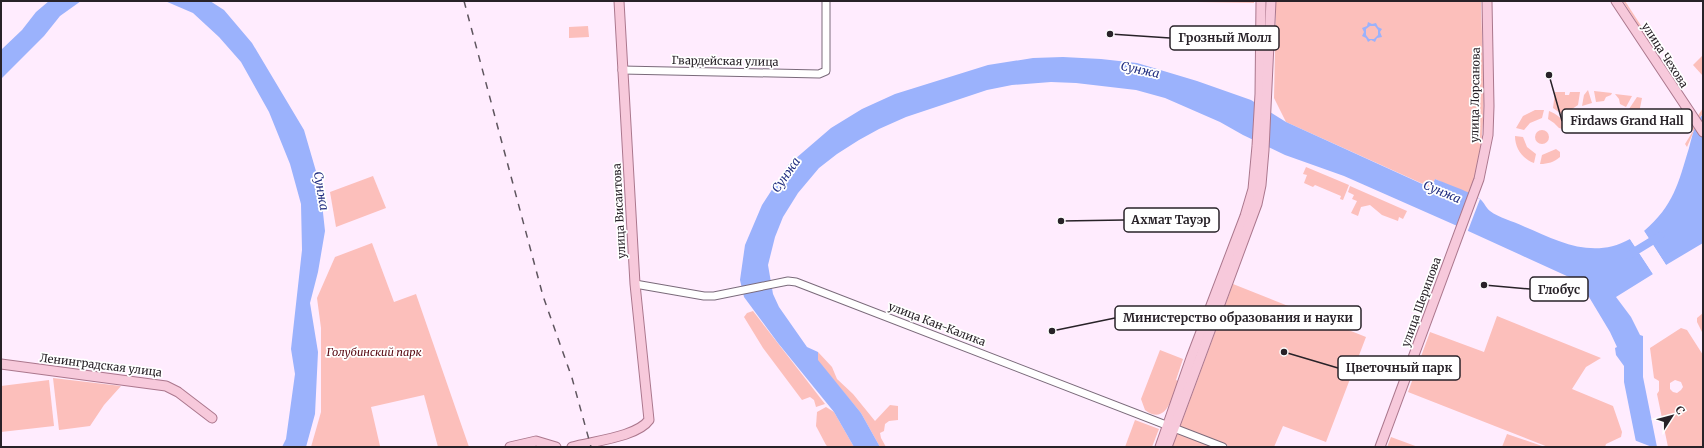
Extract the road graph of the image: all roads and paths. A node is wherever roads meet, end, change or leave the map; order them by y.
1 (619, 1) edge
2 (826, 1) edge
3 (1261, 1) edge
4 (1270, 1) edge
5 (1487, 1) edge
6 (1616, 1) edge
7 (622, 70) junction
8 (1263, 95) junction
9 (1703, 132) edge
10 (1460, 233) joint
11 (635, 284) junction
12 (1, 364) edge
13 (212, 418) dead end
14 (1171, 427) junction
15 (543, 445) edge
16 (510, 447) edge
17 (556, 447) edge
18 (572, 447) edge
19 (1160, 447) edge
20 (1167, 447) edge
21 (1223, 447) edge
22 (1380, 447) edge

1 - 7 main road, улица Висаитова
2 - 7 street, Гвардейская улица
3 - 8 main road
4 - 8 main road
5 - 10 main road, улица Лорсанова
6 - 9 main road, улица Чехова
7 - 11 main road, улица Висаитова
8 - 14 main road
10 - 22 main road, улица Шерипова
11 - 14 street, улица Кан-Калика
11 - 18 main road, улица Висаитова
12 - 13 main road, Ленинградская улица
14 - 19 main road
14 - 20 main road
14 - 21 street, улица Кан-Калика
15 - 16 main road
15 - 17 main road

